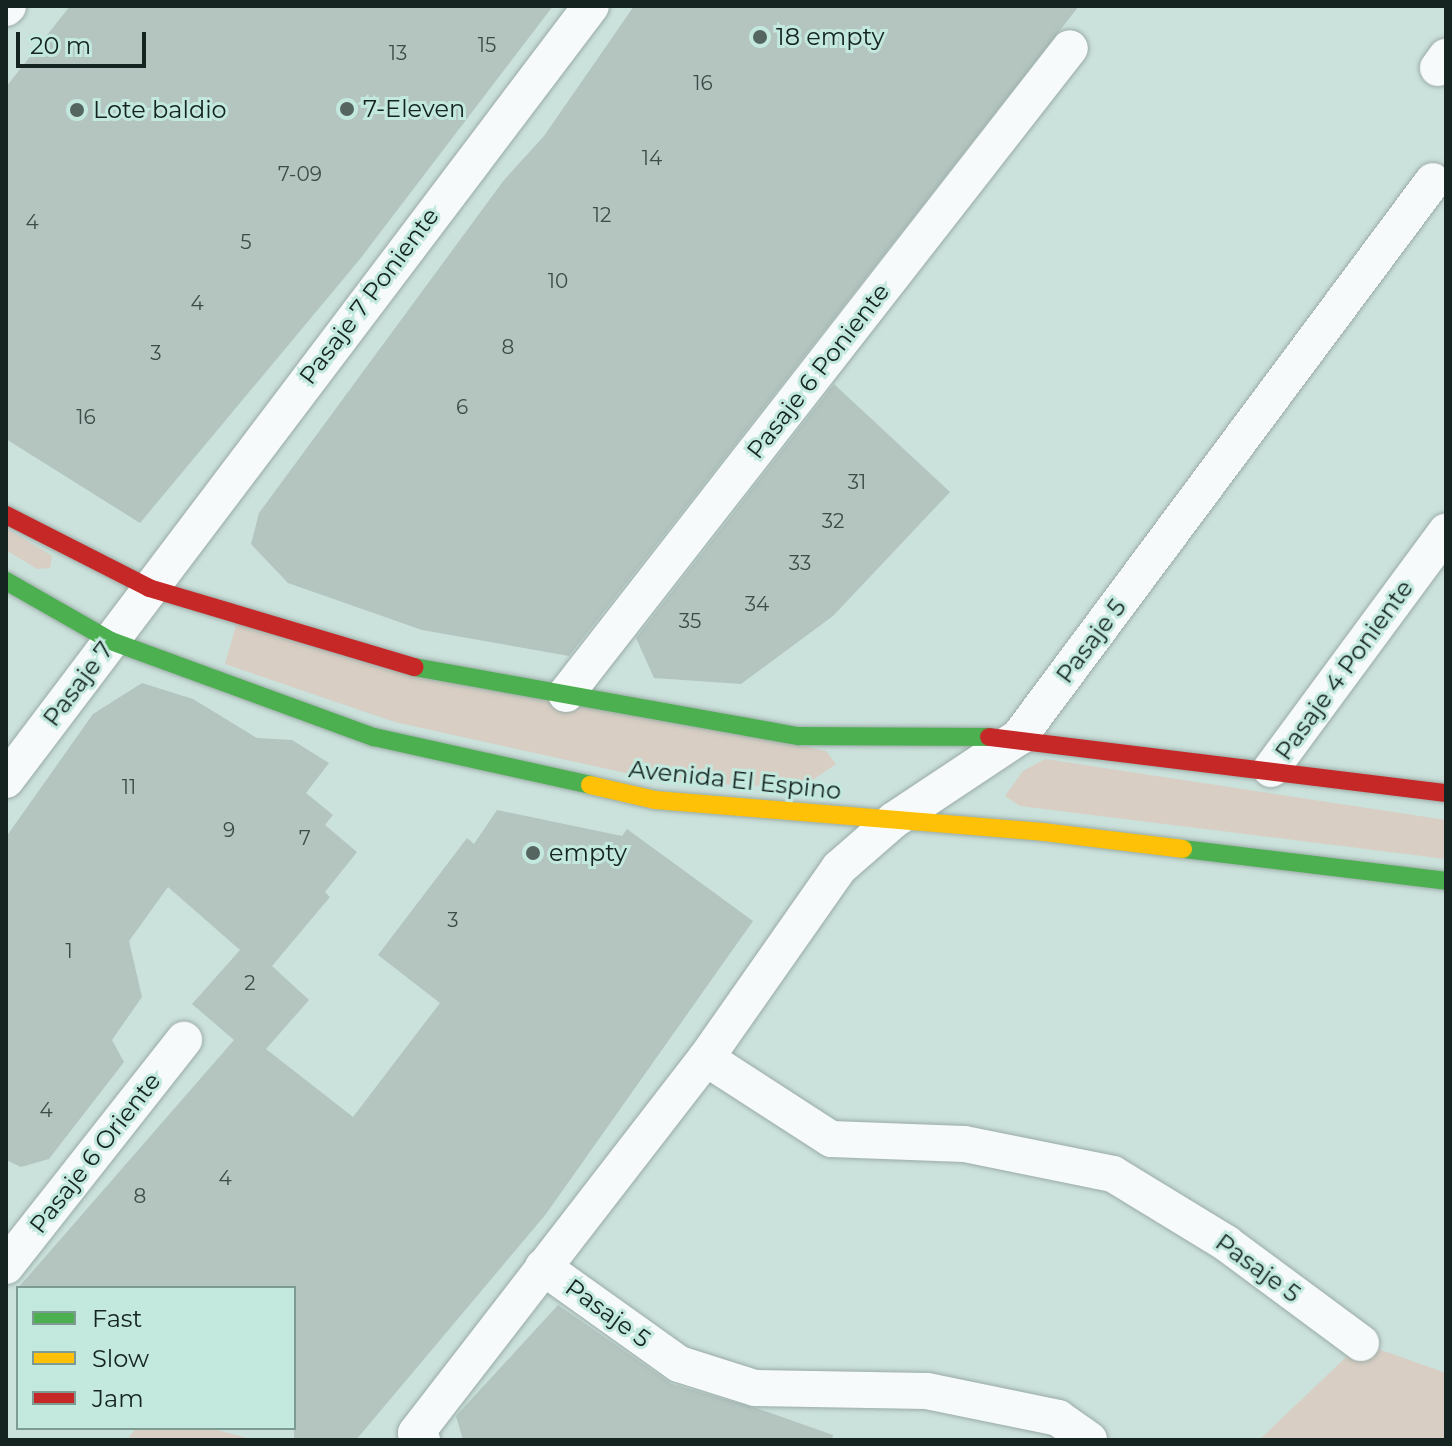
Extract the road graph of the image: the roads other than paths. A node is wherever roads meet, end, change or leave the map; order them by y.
1 (591, 6) edge
2 (1070, 48) dead end
3 (1433, 181) dead end
4 (6, 515) edge
5 (1446, 532) edge
6 (6, 581) edge
7 (149, 588) junction
8 (111, 641) junction
9 (566, 694) junction
10 (1019, 737) junction
11 (1271, 769) junction
12 (6, 780) edge
13 (1446, 793) edge
14 (894, 820) junction
15 (1446, 881) edge
16 (184, 1040) dead end
17 (706, 1058) junction
18 (13, 1242) edge
19 (543, 1267) junction
20 (1361, 1343) dead end
21 (419, 1437) edge
22 (1089, 1440) edge

1 - 7 street, Pasaje 7 Poniente
2 - 9 street, Pasaje 6 Poniente
3 - 10 street, Pasaje 5
4 - 7 main road
5 - 11 street, Pasaje 4 Poniente
6 - 8 main road, Avenida El Espino
7 - 8 street, Pasaje 7
7 - 9 main road
8 - 12 street, Pasaje 7
8 - 14 main road, Avenida El Espino
9 - 10 main road
10 - 11 main road
10 - 14 street, Pasaje 5
11 - 13 main road
14 - 15 main road, Avenida El Espino
14 - 17 street, Pasaje 5
16 - 18 street, Pasaje 6 Oriente
17 - 19 street, Pasaje 5
17 - 20 street, Pasaje 5
19 - 21 street, Pasaje 5
19 - 22 street, Pasaje 5

